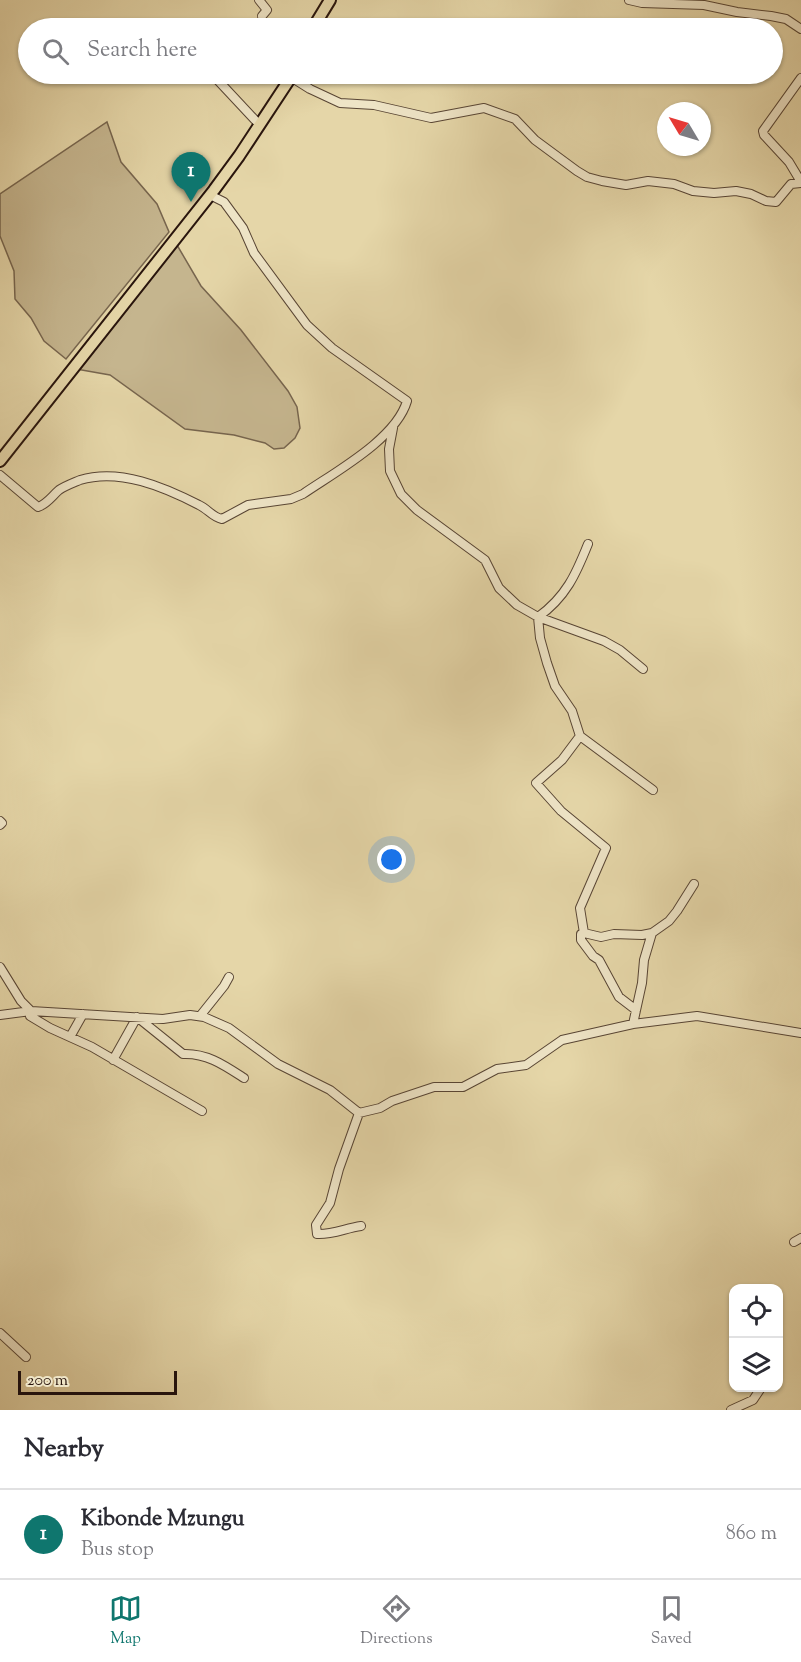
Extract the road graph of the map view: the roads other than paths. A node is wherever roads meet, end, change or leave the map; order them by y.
1 (259, 0) edge
2 (330, 0) edge
3 (338, 0) edge
4 (629, 0) edge
5 (262, 16) dead end
6 (319, 18) edge
7 (327, 18) edge
8 (781, 18) edge
9 (783, 18) edge
10 (801, 29) edge
11 (801, 78) edge
12 (221, 84) edge
13 (283, 84) edge
14 (284, 84) edge
15 (303, 84) edge
16 (255, 120) junction
17 (801, 182) edge
18 (210, 195) junction
19 (177, 232) junction
20 (25, 424) junction
21 (393, 427) junction
22 (0, 450) edge
23 (0, 461) edge
24 (0, 475) edge
25 (588, 544) dead end
26 (538, 616) junction
27 (643, 669) dead end
28 (580, 735) junction
29 (653, 790) dead end
30 (694, 884) dead end
31 (584, 933) junction
32 (652, 933) junction
33 (0, 967) edge
34 (229, 977) dead end
35 (636, 1010) junction
36 (31, 1011) junction
37 (83, 1014) junction
38 (0, 1015) edge
39 (200, 1016) junction
40 (137, 1017) junction
41 (633, 1024) junction
42 (801, 1033) edge
43 (70, 1037) junction
44 (112, 1060) junction
45 (244, 1078) dead end
46 (202, 1111) dead end
47 (359, 1113) junction
48 (361, 1226) dead end
49 (0, 1333) edge
50 (26, 1357) dead end
51 (758, 1392) edge
52 (731, 1410) edge

1 - 5 street
2 - 6 main road
3 - 7 main road
4 - 8 street
9 - 10 street
11 - 17 street
12 - 16 street
13 - 16 main road
14 - 18 main road
15 - 17 street
16 - 19 main road
18 - 19 main road
18 - 21 street
19 - 20 main road
20 - 22 main road
20 - 23 main road
21 - 24 street
21 - 26 street
25 - 26 street
26 - 27 street
26 - 28 street
28 - 29 street
28 - 31 street
30 - 32 street
31 - 32 street
31 - 35 street
32 - 35 street
33 - 36 street
34 - 39 street
35 - 41 street
36 - 37 street
36 - 38 street
36 - 43 street
37 - 40 street
37 - 43 street
39 - 40 street
39 - 47 street
40 - 44 street
40 - 45 street
41 - 42 street
41 - 47 street
43 - 44 street
44 - 46 street
47 - 48 street
49 - 50 street
51 - 52 street

